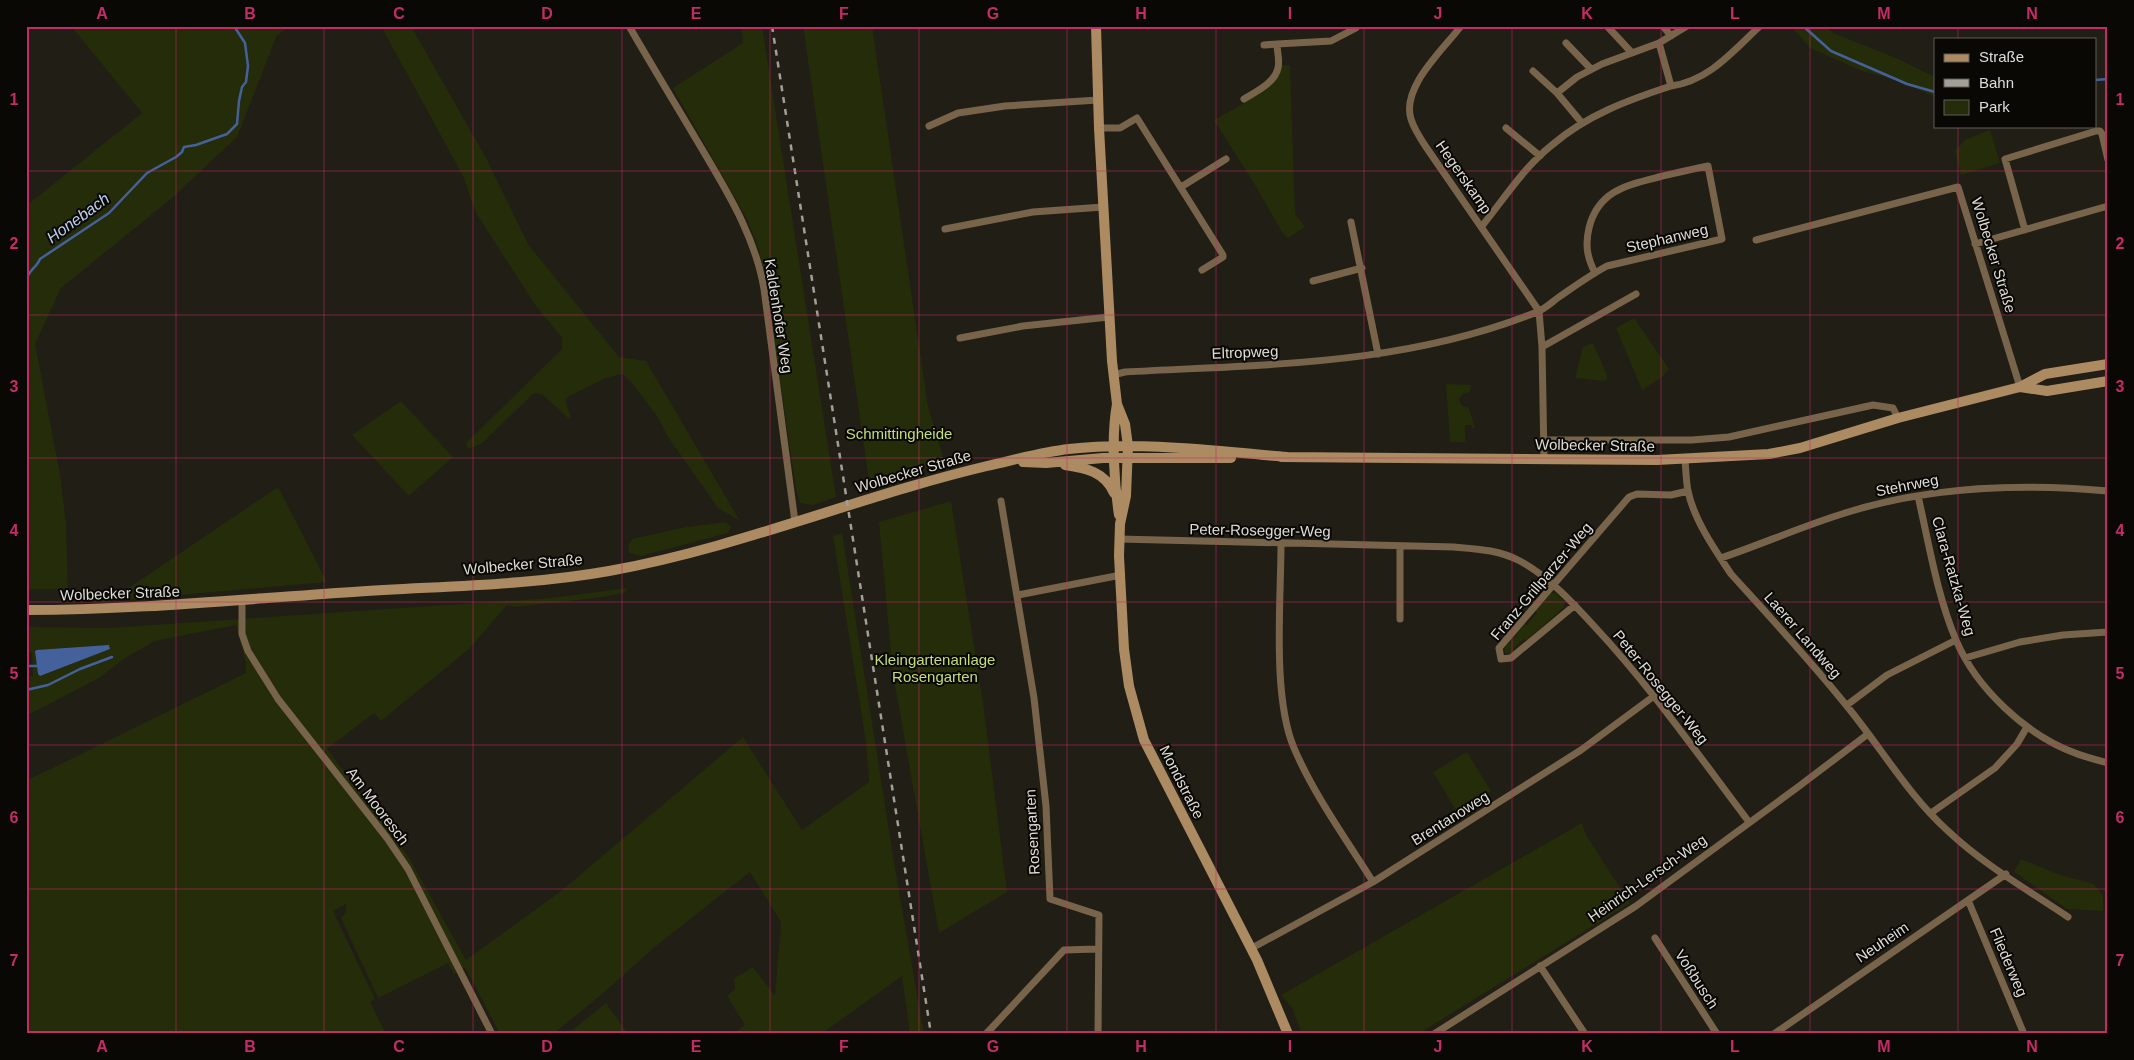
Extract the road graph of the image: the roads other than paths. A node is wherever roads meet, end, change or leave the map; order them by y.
1 (629, 26) edge
2 (1096, 26) edge
3 (1355, 26) edge
4 (1461, 26) edge
5 (1607, 26) edge
6 (1662, 26) edge
7 (1687, 26) edge
8 (1760, 26) edge
9 (1671, 36) junction
10 (1566, 43) dead end
11 (1659, 43) junction
12 (1277, 44) junction
13 (1264, 45) dead end
14 (1632, 53) junction
15 (1591, 69) junction
16 (1534, 71) dead end
17 (1671, 86) junction
18 (1557, 93) junction
19 (1244, 99) dead end
20 (1098, 100) junction
21 (1582, 122) junction
22 (929, 126) dead end
23 (1099, 128) junction
24 (1506, 128) dead end
25 (1540, 156) junction
26 (1226, 158) dead end
27 (2108, 160) edge
28 (1181, 187) junction
29 (2108, 206) edge
30 (1103, 207) junction
31 (1351, 222) dead end
32 (1482, 226) junction
33 (946, 229) dead end
34 (2025, 230) junction
35 (1756, 240) dead end
36 (1976, 244) junction
37 (1362, 268) junction
38 (1202, 270) dead end
39 (1595, 272) junction
40 (1313, 281) dead end
41 (1636, 294) dead end
42 (1539, 311) junction
43 (1109, 317) junction
44 (960, 338) dead end
45 (1542, 347) junction
46 (1378, 354) junction
47 (2108, 364) edge
48 (1113, 374) junction
49 (2108, 381) edge
50 (2020, 387) junction
51 (1117, 404) junction
52 (1898, 418) junction
53 (1543, 440) junction
54 (1115, 446) junction
55 (1128, 446) junction
56 (1287, 457) junction
57 (1114, 458) junction
58 (1128, 458) junction
59 (1544, 459) junction
60 (1685, 460) junction
61 (1008, 462) junction
62 (1046, 463) junction
63 (1688, 491) junction
64 (2108, 491) edge
65 (1918, 496) junction
66 (1116, 498) junction
67 (1001, 501) dead end
68 (796, 522) junction
69 (1120, 524) junction
70 (1119, 539) junction
71 (1281, 544) junction
72 (1400, 546) junction
73 (1721, 558) junction
74 (1120, 576) junction
75 (1554, 585) junction
76 (1018, 595) junction
77 (242, 601) junction
78 (1575, 605) junction
79 (26, 610) edge
80 (1400, 618) dead end
81 (2108, 632) edge
82 (1956, 640) junction
83 (1965, 658) junction
84 (1654, 696) junction
85 (1847, 705) junction
86 (2027, 728) junction
87 (1868, 734) junction
88 (2108, 763) edge
89 (1931, 813) junction
90 (1749, 822) junction
91 (2006, 874) junction
92 (1373, 882) junction
93 (1968, 900) junction
94 (2068, 917) dead end
95 (1655, 938) dead end
96 (1252, 948) junction
97 (1097, 950) junction
98 (1540, 966) junction
99 (1442, 1031) edge
100 (492, 1034) edge
101 (986, 1034) edge
102 (1098, 1034) edge
103 (1288, 1034) edge
104 (1434, 1034) edge
105 (1585, 1034) edge
106 (1717, 1034) edge
107 (1774, 1034) edge
108 (2024, 1034) edge

1 - 68 street, Kaldenhofer Weg
2 - 20 main road
3 - 12 street
4 - 32 street, Hegerskamp
5 - 14 street
6 - 9 street
7 - 9 street
8 - 17 street
9 - 11 street
10 - 15 street
11 - 14 street
11 - 17 street
12 - 13 street
12 - 19 street
14 - 15 street
15 - 18 street
16 - 18 street
17 - 21 street
18 - 21 street
20 - 22 street
20 - 23 main road
21 - 25 street
23 - 28 street
23 - 30 main road
24 - 25 street
25 - 32 street
26 - 28 street
27 - 34 street
28 - 38 street
29 - 34 street
30 - 33 street
30 - 43 main road
31 - 37 street
32 - 42 street, Hegerskamp
34 - 36 street
35 - 36 street, Wolbecker Straße
36 - 50 street, Wolbecker Straße
37 - 40 street
37 - 46 street
39 - 39 street, Stephanweg
39 - 42 street, Stephanweg
41 - 45 street
42 - 45 street, Hegerskamp
42 - 46 street, Eltropweg
43 - 44 street
43 - 48 main road
45 - 53 street, Hegerskamp
46 - 48 street, Eltropweg
47 - 50 main road, Wolbecker Straße
48 - 51 main road
49 - 50 main road, Wolbecker Straße
50 - 52 main road, Wolbecker Straße
51 - 54 main road
51 - 55 main road
52 - 53 street, Wolbecker Straße
52 - 60 main road, Wolbecker Straße
53 - 59 street, Hegerskamp
54 - 55 main road, Wolbecker Straße
54 - 57 main road, Mondstraße
54 - 61 main road, Wolbecker Straße
55 - 56 main road, Wolbecker Straße
55 - 58 main road
56 - 58 main road, Wolbecker Straße
56 - 59 main road, Wolbecker Straße
57 - 58 main road, Wolbecker Straße
57 - 62 main road, Wolbecker Straße
57 - 66 main road, Mondstraße
58 - 69 main road, Mondstraße
59 - 60 main road, Wolbecker Straße
60 - 63 street, Laerer Landweg
61 - 62 main road, Wolbecker Straße
61 - 68 main road, Wolbecker Straße
62 - 66 main road
63 - 73 street, Laerer Landweg
63 - 75 street, Franz-Grillparzer-Weg
64 - 65 street, Stehrweg
65 - 73 street, Stehrweg
65 - 82 street, Clara-Ratzka-Weg
66 - 69 main road, Mondstraße
67 - 76 street, Rosengarten
68 - 77 main road, Wolbecker Straße
69 - 70 main road, Mondstraße
70 - 71 street, Peter-Rosegger-Weg
70 - 74 main road, Mondstraße
71 - 72 street, Peter-Rosegger-Weg
71 - 92 street
72 - 75 street, Peter-Rosegger-Weg
72 - 80 street
73 - 85 street, Laerer Landweg
74 - 76 street
74 - 96 main road, Mondstraße
75 - 78 street, Peter-Rosegger-Weg
75 - 78 street, Franz-Grillparzer-Weg
76 - 97 street, Rosengarten
77 - 79 main road, Wolbecker Straße
77 - 100 street, Am Mooresch
78 - 84 street, Peter-Rosegger-Weg
81 - 83 street
82 - 83 street, Clara-Ratzka-Weg
82 - 85 street
83 - 86 street, Clara-Ratzka-Weg
84 - 90 street, Peter-Rosegger-Weg
84 - 92 street, Brentanoweg
85 - 87 street, Laerer Landweg
86 - 88 street, Clara-Ratzka-Weg
86 - 89 street
87 - 89 street, Laerer Landweg
87 - 90 street, Heinrich-Lersch-Weg
89 - 91 street, Laerer Landweg
90 - 98 street, Heinrich-Lersch-Weg
91 - 93 street, Neuheim
91 - 94 street, Laerer Landweg
92 - 96 street, Brentanoweg
93 - 107 street, Neuheim
93 - 108 street, Fliederweg
95 - 106 street, Voßbusch
96 - 103 main road, Mondstraße
97 - 101 street
97 - 102 street, Rosengarten
98 - 99 street, Heinrich-Lersch-Weg
98 - 105 street
99 - 104 street, Heinrich-Lersch-Weg

